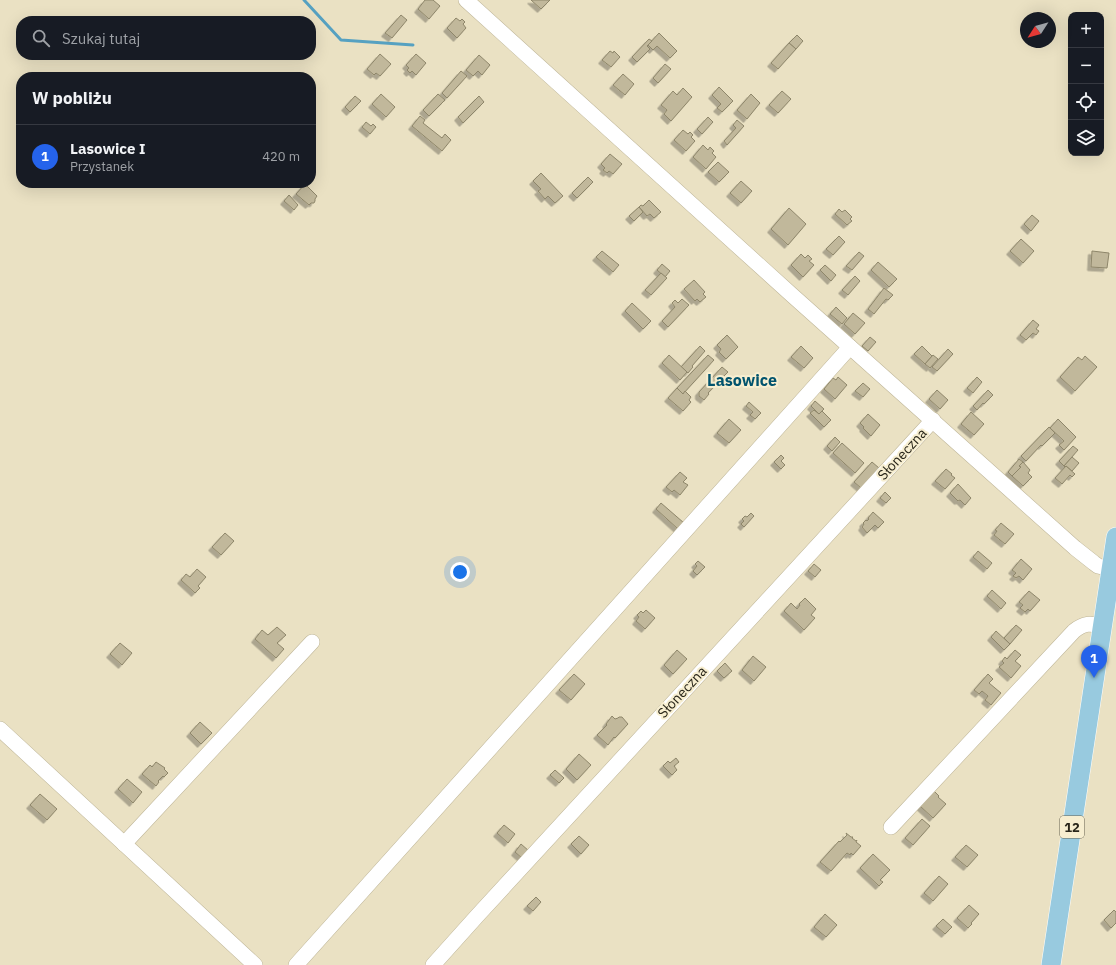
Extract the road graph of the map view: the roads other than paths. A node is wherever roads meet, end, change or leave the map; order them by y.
1 (466, 0) edge
2 (850, 347) junction
3 (933, 420) junction
4 (1116, 537) edge
5 (1111, 569) junction
6 (1112, 590) edge
7 (1102, 626) junction
8 (312, 642) dead end
9 (0, 730) edge
10 (891, 827) dead end
11 (124, 844) junction
12 (255, 965) edge
13 (296, 965) edge
14 (433, 965) edge
15 (1051, 965) edge

1 - 2 street
2 - 3 street
2 - 13 street
3 - 5 street
3 - 14 street, Słoneczna
4 - 5 main road, 12
5 - 6 main road, 12
6 - 7 main road, 12
7 - 10 street
7 - 15 main road, 12
8 - 11 street
9 - 11 street
11 - 12 street

